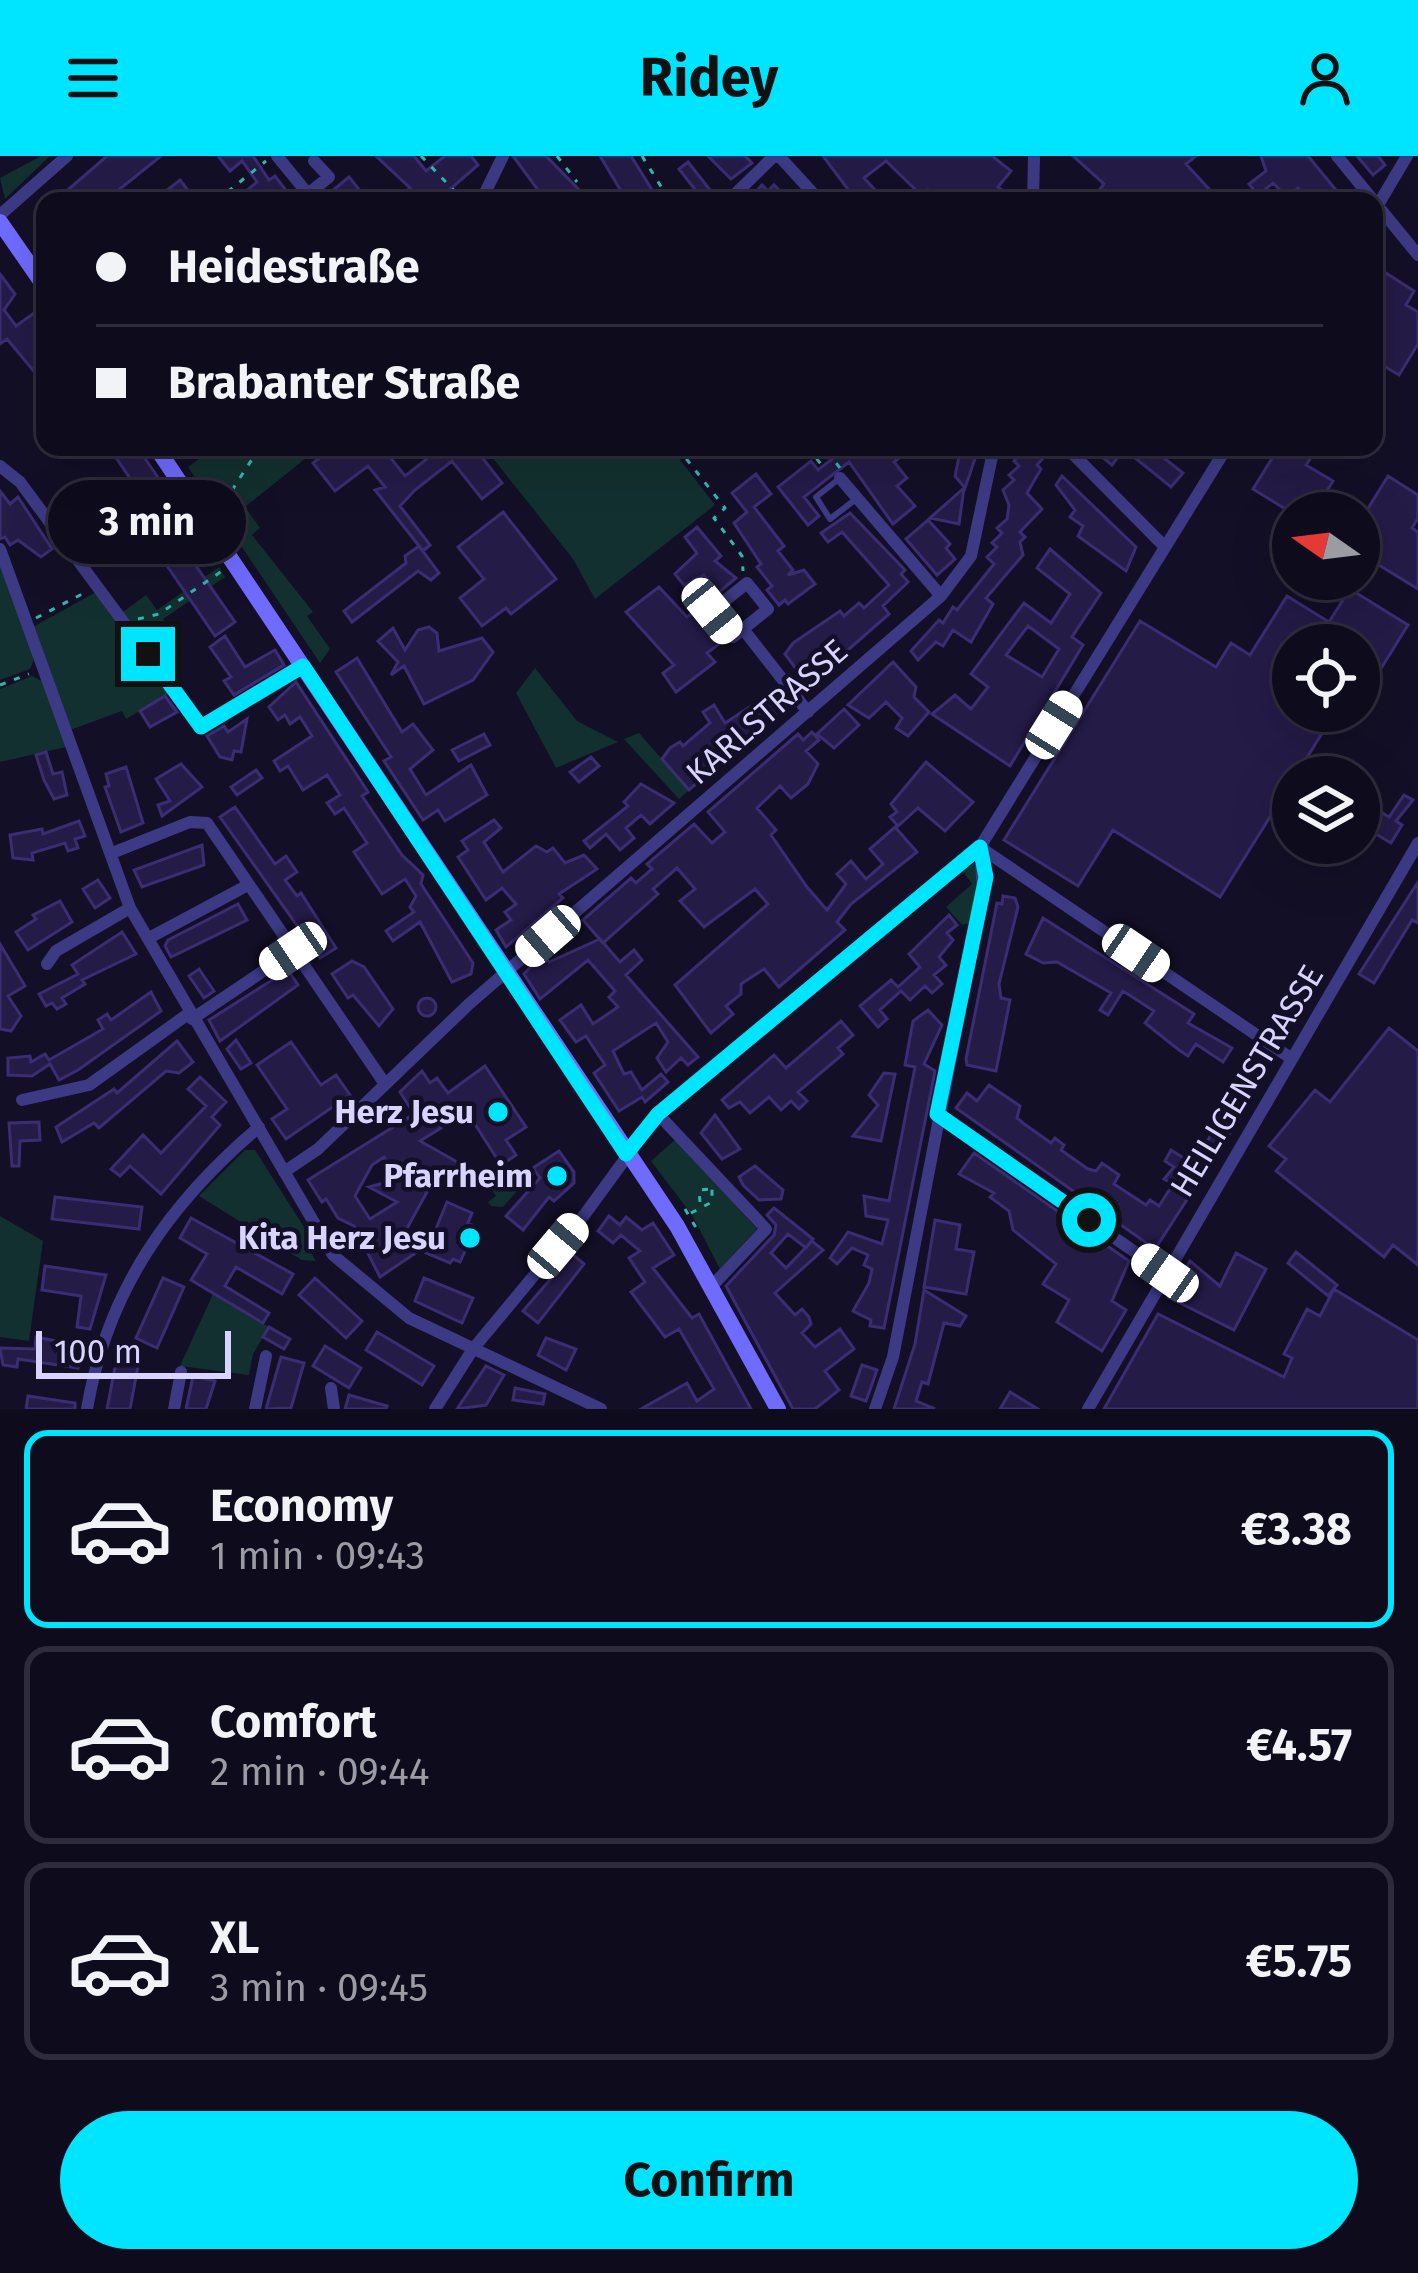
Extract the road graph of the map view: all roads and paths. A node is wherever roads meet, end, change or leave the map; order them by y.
1 (67, 156) edge
2 (274, 156) edge
3 (421, 156) edge
4 (503, 156) edge
5 (557, 156) edge
6 (642, 156) edge
7 (777, 156) edge
8 (1034, 156) edge
9 (1337, 156) edge
10 (1407, 156) edge
11 (314, 160) dead end
12 (578, 182) dead end
13 (228, 192) edge
14 (306, 192) edge
15 (310, 192) edge
16 (455, 192) edge
17 (485, 192) edge
18 (664, 192) edge
19 (738, 192) edge
20 (811, 192) edge
21 (1033, 192) edge
22 (1364, 192) edge
23 (1383, 196) edge
24 (1383, 216) edge
25 (0, 219) edge
26 (1418, 255) edge
27 (36, 273) edge
28 (162, 456) edge
29 (254, 456) edge
30 (684, 456) edge
31 (831, 456) edge
32 (992, 456) edge
33 (1075, 456) edge
34 (1221, 456) edge
35 (0, 466) edge
36 (840, 478) junction
37 (856, 499) junction
38 (224, 525) dead end
39 (1165, 547) junction
40 (0, 549) edge
41 (235, 563) junction
42 (747, 583) junction
43 (98, 585) junction
44 (941, 596) junction
45 (124, 622) junction
46 (26, 624) junction
47 (743, 628) junction
48 (303, 666) junction
49 (42, 669) junction
50 (0, 685) edge
51 (808, 712) junction
52 (1418, 843) edge
53 (980, 847) junction
54 (112, 853) junction
55 (248, 885) junction
56 (130, 908) junction
57 (149, 938) junction
58 (293, 951) junction
59 (47, 964) dead end
60 (505, 974) junction
61 (190, 1017) junction
62 (1292, 1059) junction
63 (385, 1084) junction
64 (22, 1100) dead end
65 (658, 1114) junction
66 (937, 1114) junction
67 (260, 1127) junction
68 (626, 1154) junction
69 (284, 1172) junction
70 (717, 1185) junction
71 (700, 1204) junction
72 (689, 1214) dead end
73 (1165, 1273) junction
74 (711, 1286) junction
75 (473, 1349) junction
76 (266, 1356) dead end
77 (182, 1372) dead end
78 (331, 1388) dead end
79 (87, 1409) edge
80 (174, 1409) edge
81 (255, 1409) edge
82 (334, 1409) edge
83 (435, 1409) edge
84 (601, 1409) edge
85 (778, 1409) edge
86 (875, 1409) edge
87 (1088, 1409) edge

1 - 25 street
2 - 13 path
2 - 14 street
3 - 16 path
4 - 17 street
5 - 12 path
6 - 18 path
7 - 19 street
7 - 20 street
8 - 21 street
9 - 22 street
10 - 23 street
11 - 15 street
24 - 26 street
25 - 27 main road
28 - 41 main road
29 - 38 path
30 - 42 path
31 - 36 path
32 - 44 street, KARLSTRASSE
33 - 39 street
34 - 39 street
35 - 43 street
36 - 37 street
36 - 37 lane
37 - 44 street
39 - 53 street
40 - 46 street
41 - 45 path
41 - 48 main road
42 - 47 street
42 - 47 street
43 - 45 street
43 - 46 path
44 - 51 street, KARLSTRASSE
45 - 48 street
46 - 49 street
47 - 51 street
48 - 60 main road
49 - 50 path
49 - 54 street
51 - 60 street, KARLSTRASSE
52 - 62 street, HEILIGENSTRASSE
53 - 62 street
53 - 65 street
53 - 66 street
54 - 55 street
54 - 56 street
55 - 57 street
55 - 58 street
56 - 57 street
56 - 59 street
57 - 61 street
58 - 61 street
58 - 63 street
60 - 63 street, KARLSTRASSE
60 - 68 main road
61 - 64 street
61 - 67 street
62 - 73 street, HEILIGENSTRASSE
63 - 69 street, KARLSTRASSE
65 - 68 street
65 - 70 street
66 - 73 street
66 - 86 street
67 - 69 street
67 - 79 street
68 - 74 main road
68 - 75 street
69 - 75 street
70 - 71 path
70 - 71 path
70 - 74 street
71 - 72 path
73 - 87 street, HEILIGENSTRASSE
74 - 85 main road
75 - 83 street
75 - 84 street
76 - 81 street
77 - 80 street
78 - 82 street

